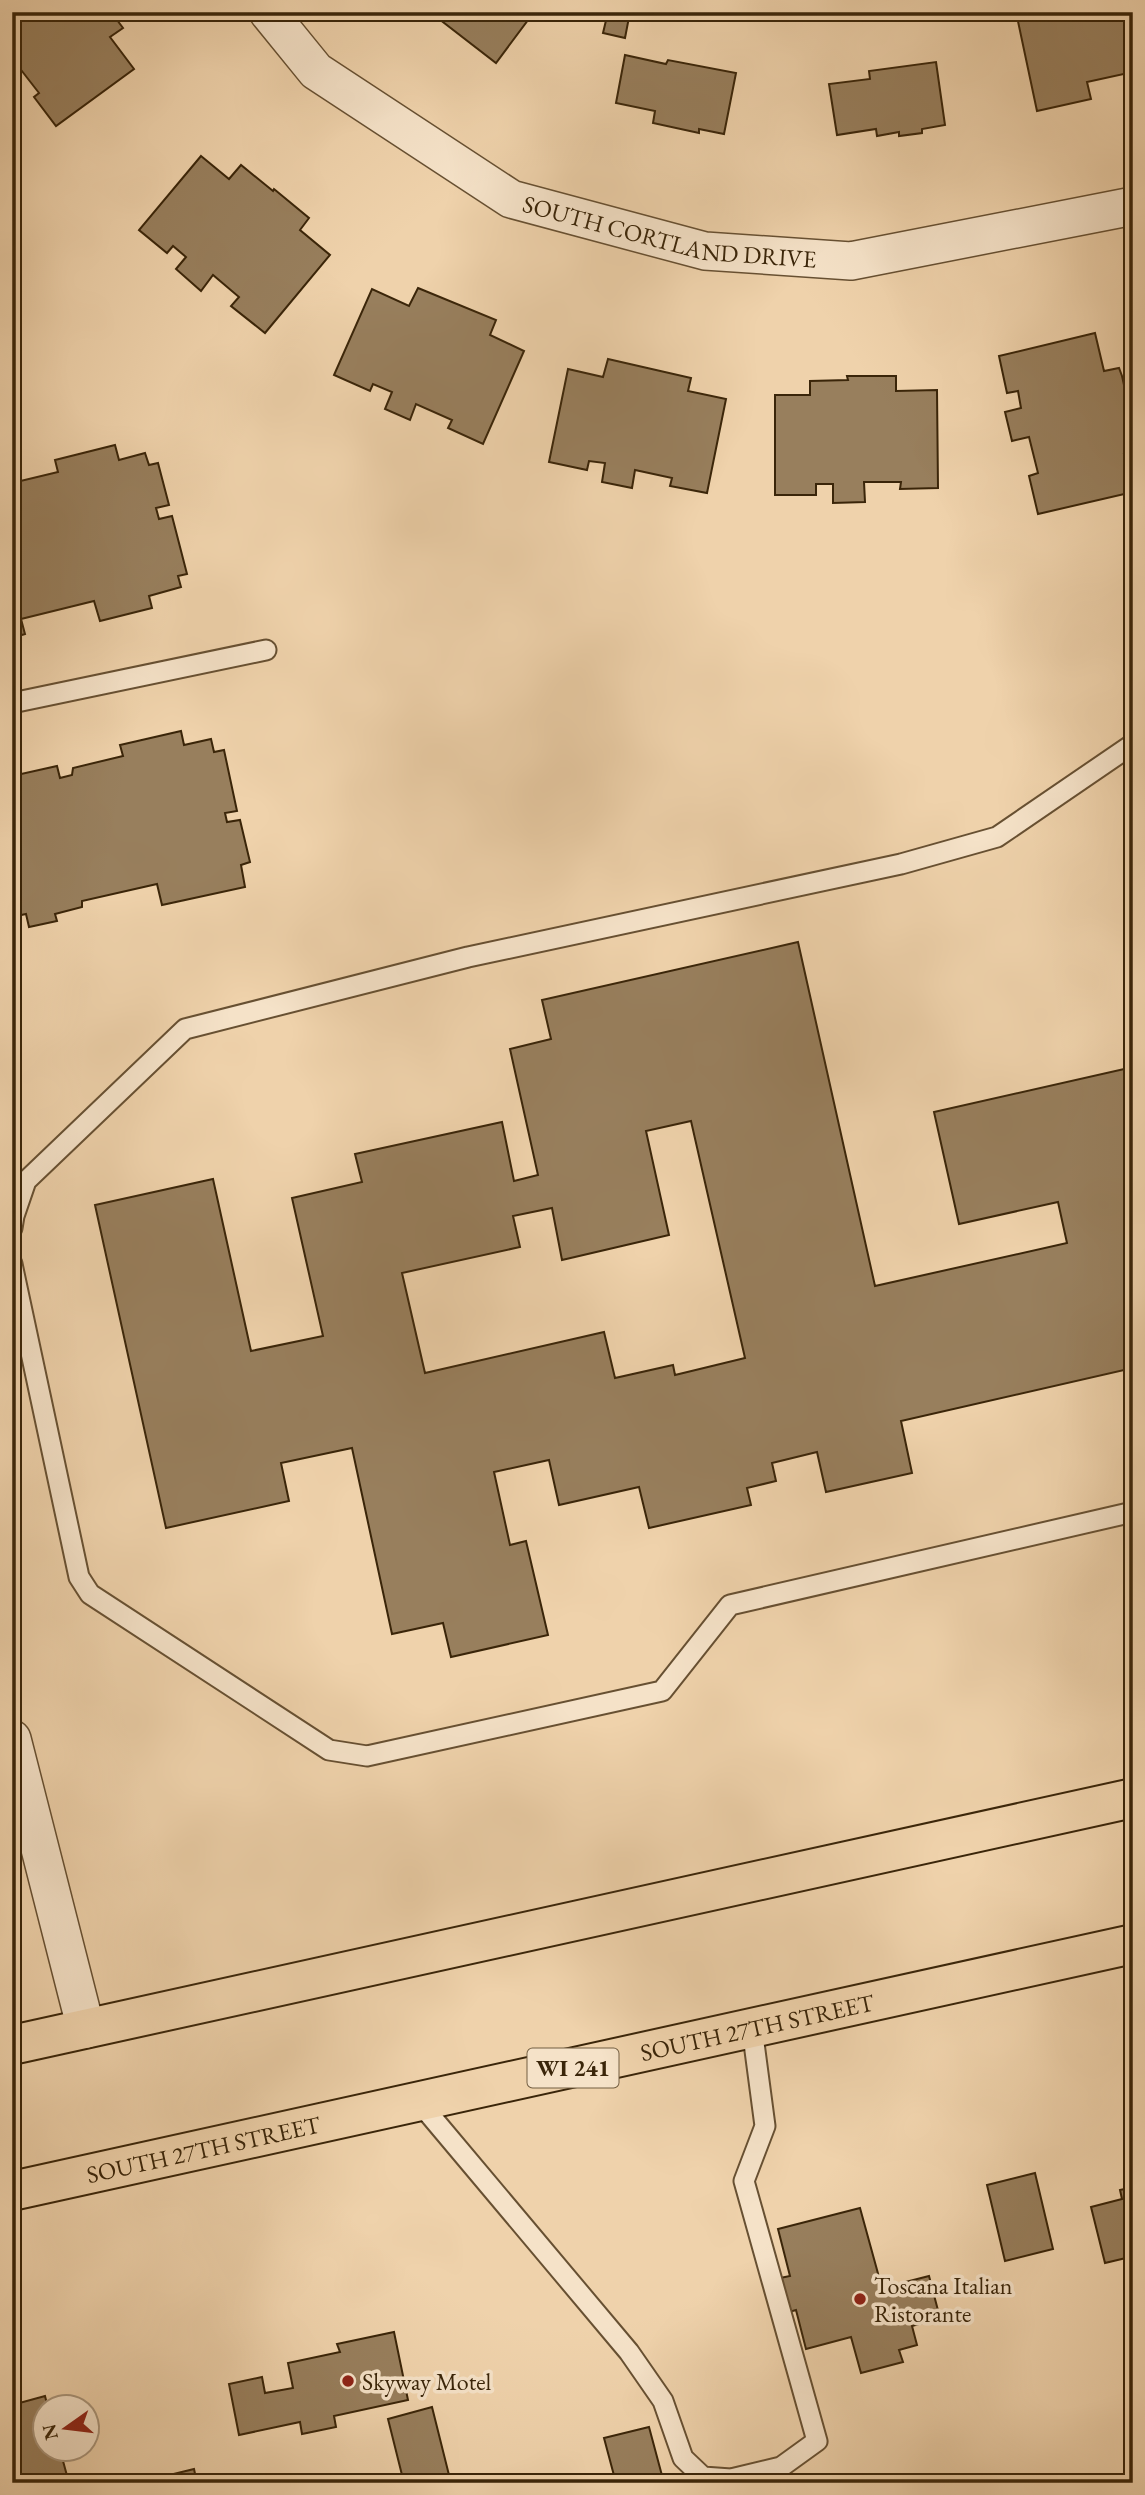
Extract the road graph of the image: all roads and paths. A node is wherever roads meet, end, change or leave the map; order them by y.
1 (268, 12) edge
2 (1133, 206) edge
3 (266, 650) dead end
4 (12, 703) edge
5 (1133, 744) edge
6 (12, 1228) edge
7 (12, 1264) edge
8 (1133, 1512) edge
9 (12, 1739) edge
10 (1133, 1798) edge
11 (1133, 1944) edge
12 (752, 2028) junction
13 (86, 2029) junction
14 (12, 2045) edge
15 (419, 2102) junction
16 (12, 2191) edge

1 - 2 street, SOUTH CORTLAND DRIVE
3 - 4 lane
5 - 6 lane
7 - 8 lane
9 - 13 street
10 - 13 main road
11 - 12 main road, SOUTH 27TH STREET / WI 241
12 - 15 main road, SOUTH 27TH STREET / WI 241
12 - 15 lane
13 - 14 main road
15 - 16 main road, SOUTH 27TH STREET / WI 241

